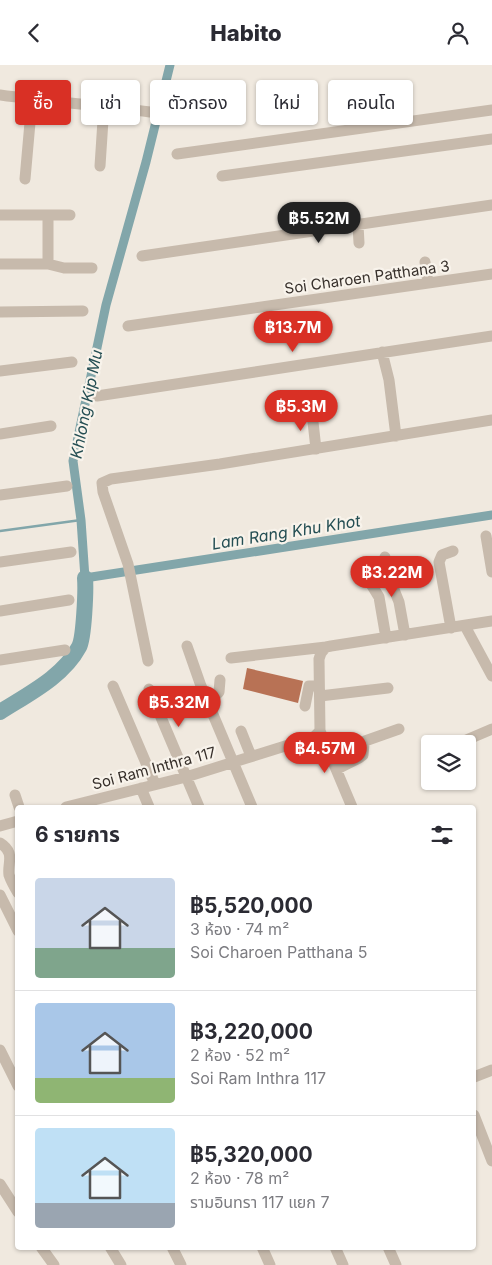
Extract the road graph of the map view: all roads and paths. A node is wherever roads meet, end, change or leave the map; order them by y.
1 (0, 95) edge
2 (15, 97) edge
3 (140, 110) edge
4 (492, 110) edge
5 (150, 112) dead end
6 (30, 125) edge
7 (103, 125) edge
8 (492, 139) edge
9 (177, 154) dead end
10 (100, 166) dead end
11 (222, 176) dead end
12 (25, 179) dead end
13 (492, 205) edge
14 (0, 215) edge
15 (48, 215) junction
16 (70, 215) dead end
17 (358, 225) junction
18 (359, 243) dead end
19 (142, 256) dead end
20 (425, 262) dead end
21 (0, 264) edge
22 (48, 264) junction
23 (92, 268) dead end
24 (492, 274) edge
25 (428, 283) junction
26 (83, 311) dead end
27 (0, 312) edge
28 (128, 326) dead end
29 (492, 336) edge
30 (382, 353) junction
31 (72, 362) dead end
32 (0, 371) edge
33 (97, 396) dead end
34 (312, 413) dead end
35 (492, 420) edge
36 (51, 426) dead end
37 (0, 434) edge
38 (396, 436) junction
39 (316, 449) junction
40 (67, 486) dead end
41 (0, 495) edge
42 (486, 536) dead end
43 (453, 551) dead end
44 (71, 552) dead end
45 (385, 557) dead end
46 (0, 562) edge
47 (366, 565) dead end
48 (492, 572) edge
49 (69, 600) dead end
50 (0, 611) edge
51 (492, 621) edge
52 (465, 626) junction
53 (451, 628) junction
54 (405, 635) junction
55 (386, 638) junction
56 (187, 646) dead end
57 (326, 647) junction
58 (65, 650) dead end
59 (231, 658) dead end
60 (0, 660) edge
61 (148, 661) dead end
62 (491, 674) edge
63 (220, 680) dead end
64 (114, 686) dead end
65 (388, 688) dead end
66 (148, 689) dead end
67 (319, 691) junction
68 (208, 703) junction
69 (305, 706) dead end
70 (400, 729) dead end
71 (492, 729) edge
72 (241, 731) dead end
73 (320, 731) junction
74 (476, 736) edge
75 (251, 756) junction
76 (232, 762) junction
77 (337, 769) junction
78 (186, 777) junction
79 (154, 784) junction
80 (141, 788) junction
81 (15, 795) dead end
82 (18, 805) edge
83 (77, 805) edge
84 (148, 805) edge
85 (198, 805) edge
86 (251, 805) edge
87 (351, 805) edge
88 (15, 822) edge
89 (0, 827) edge
90 (0, 843) edge
91 (15, 886) edge
92 (0, 895) edge
93 (15, 925) edge
94 (0, 1050) edge
95 (492, 1069) edge
96 (476, 1076) edge
97 (15, 1080) edge
98 (476, 1120) edge
99 (492, 1161) edge
100 (0, 1184) edge
101 (15, 1207) edge
102 (43, 1250) edge
103 (112, 1250) edge
104 (174, 1250) edge
105 (263, 1250) edge
106 (336, 1250) edge
107 (389, 1250) edge
108 (54, 1265) edge
109 (121, 1265) edge
110 (181, 1265) edge
111 (270, 1265) edge
112 (343, 1265) edge
113 (396, 1265) edge

1 - 2 street
3 - 5 street
4 - 9 street
6 - 12 street
7 - 10 street
8 - 11 street
13 - 17 street
14 - 15 street
15 - 16 street
15 - 22 street
17 - 18 street
17 - 19 street
20 - 25 street
21 - 22 street
22 - 23 street
24 - 25 street, Soi Charoen Patthana 3
25 - 28 street, Soi Charoen Patthana 3
26 - 27 street
29 - 30 street
30 - 33 street
30 - 38 street
31 - 32 street
34 - 39 street
35 - 38 street
36 - 37 street
38 - 39 street
39 - 61 street
40 - 41 street
42 - 48 street
43 - 53 street
44 - 46 street
45 - 54 street
47 - 55 street
49 - 50 street
51 - 52 street
52 - 53 street
52 - 62 street
53 - 54 street
54 - 55 street
55 - 57 street
56 - 68 street
57 - 59 street
57 - 67 street
58 - 60 street
63 - 68 street
64 - 79 street
65 - 67 street
66 - 78 street
67 - 69 street
67 - 73 street
68 - 76 street
70 - 77 street
71 - 74 street
72 - 75 street
73 - 75 street, Soi Ram Inthra 117
73 - 77 street
75 - 76 street, Soi Ram Inthra 117
76 - 78 street, Soi Ram Inthra 117
76 - 86 street
77 - 87 street
78 - 79 street, Soi Ram Inthra 117
78 - 85 street
79 - 80 street, Soi Ram Inthra 117
80 - 83 street, Soi Ram Inthra 117
80 - 84 street
81 - 82 street
88 - 89 street
90 - 91 street
92 - 93 street
94 - 97 street
95 - 96 street
98 - 99 street
100 - 101 street
102 - 108 street
103 - 109 street
104 - 110 street
105 - 111 street
106 - 112 street
107 - 113 street

